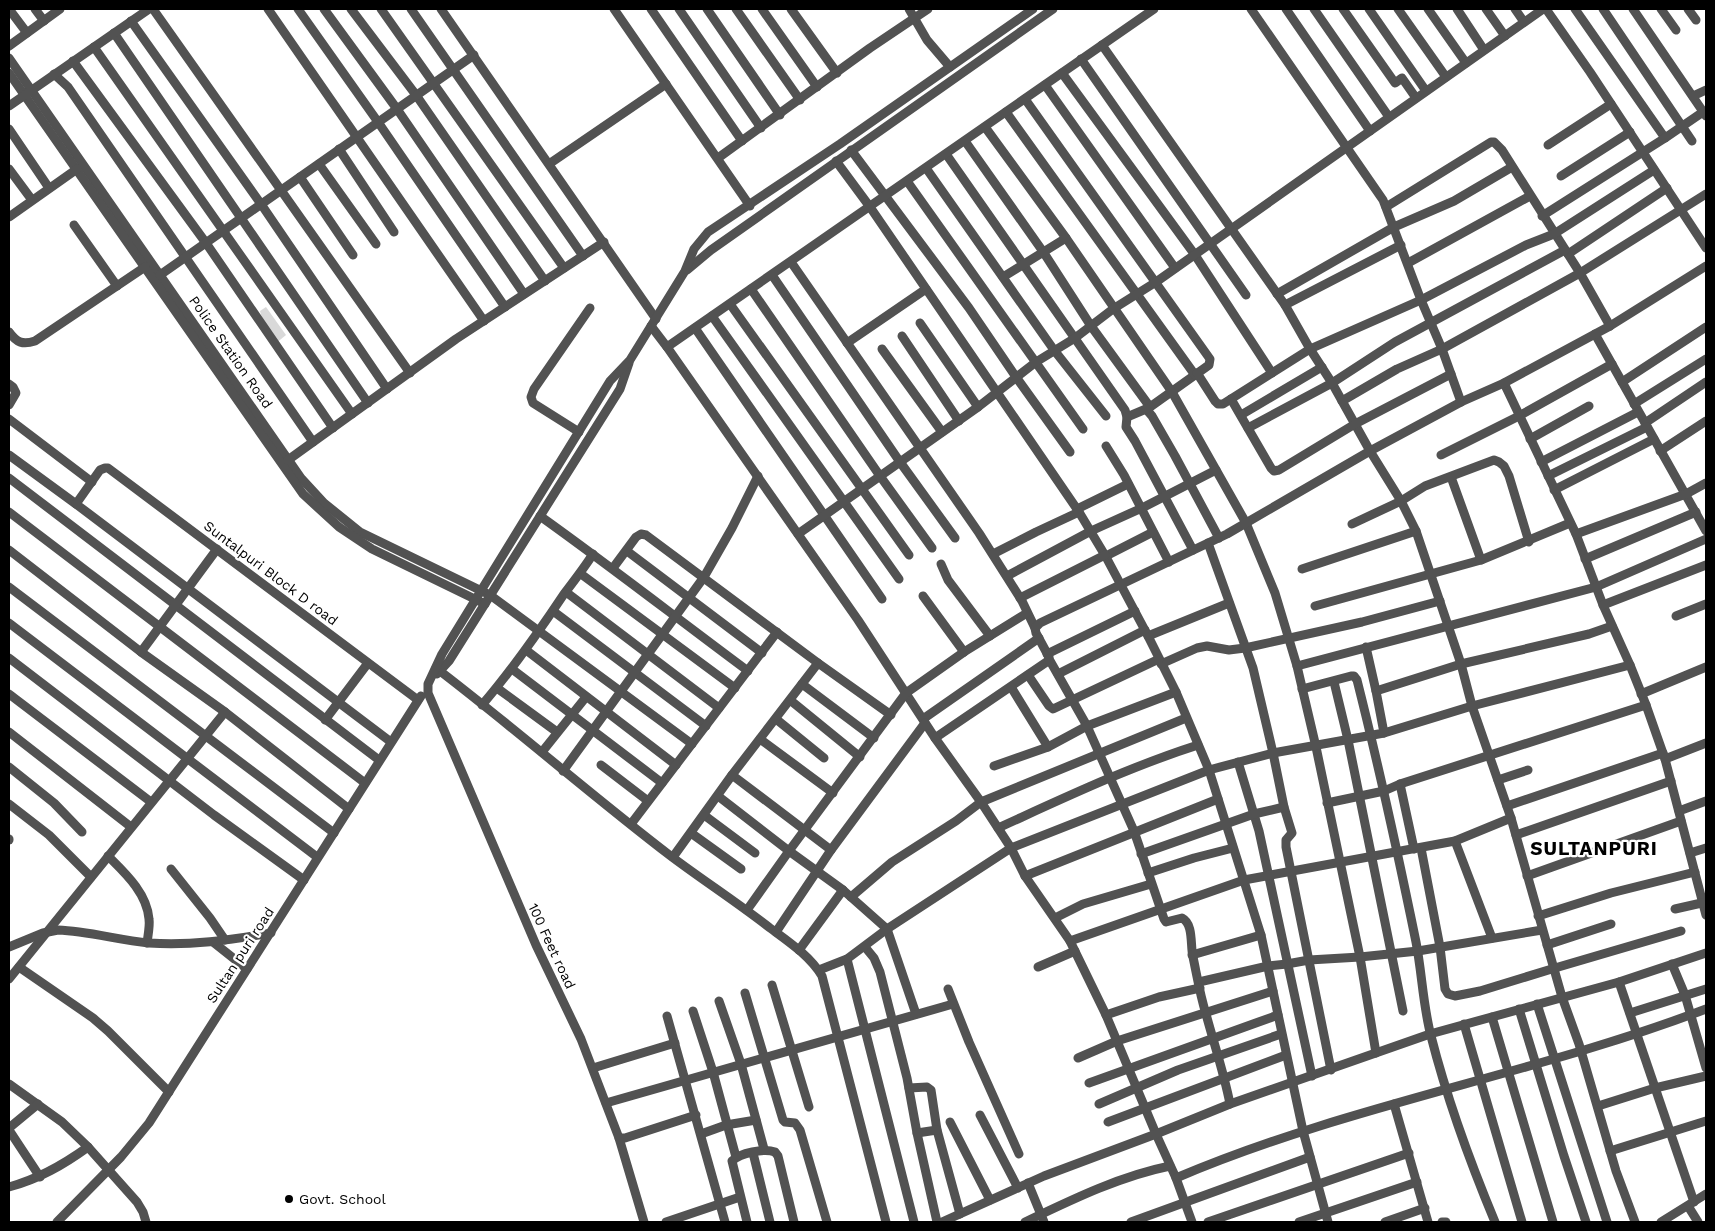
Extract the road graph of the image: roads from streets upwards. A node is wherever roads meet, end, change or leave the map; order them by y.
1 (9, 9) edge
2 (35, 9) edge
3 (60, 9) edge
4 (149, 9) edge
5 (153, 9) edge
6 (268, 9) edge
7 (298, 9) edge
8 (324, 9) edge
9 (352, 9) edge
10 (381, 9) edge
11 (411, 9) edge
12 (441, 9) edge
13 (614, 9) edge
14 (651, 9) edge
15 (679, 9) edge
16 (707, 9) edge
17 (736, 9) edge
18 (762, 9) edge
19 (791, 9) edge
20 (909, 9) edge
21 (928, 9) edge
22 (1034, 9) edge
23 (1053, 9) edge
24 (1154, 9) edge
25 (1251, 9) edge
26 (1286, 9) edge
27 (1314, 9) edge
28 (1343, 9) edge
29 (1369, 9) edge
30 (1398, 9) edge
31 (1428, 9) edge
32 (1457, 9) edge
33 (1486, 9) edge
34 (1515, 9) edge
35 (1544, 9) edge
36 (1575, 9) edge
37 (1602, 9) edge
38 (1632, 9) edge
39 (1661, 9) edge
40 (1688, 9) edge
41 (915, 17) junction
42 (1696, 20) dead end
43 (44, 21) junction
44 (131, 21) junction
45 (1524, 22) junction
46 (1676, 30) dead end
47 (27, 33) junction
48 (114, 33) junction
49 (1505, 36) junction
50 (1102, 45) junction
51 (9, 46) edge
52 (94, 47) junction
53 (1484, 50) junction
54 (474, 55) junction
55 (9, 58) edge
56 (1081, 59) junction
57 (73, 61) junction
58 (1466, 63) junction
59 (950, 68) junction
60 (454, 69) junction
61 (9, 73) edge
62 (836, 73) junction
63 (1062, 73) junction
64 (54, 74) junction
65 (1446, 77) junction
66 (433, 83) junction
67 (666, 84) junction
68 (1045, 85) junction
69 (817, 87) junction
70 (1706, 90) edge
71 (1426, 91) junction
72 (28, 92) junction
73 (416, 96) junction
74 (1693, 96) junction
75 (1416, 98) junction
76 (1025, 99) junction
77 (800, 100) junction
78 (1611, 104) junction
79 (9, 106) edge
80 (397, 109) junction
81 (1006, 112) junction
82 (1705, 114) edge
83 (780, 115) junction
84 (1389, 117) junction
85 (378, 122) junction
86 (1682, 126) junction
87 (985, 127) junction
88 (761, 128) junction
89 (9, 129) edge
90 (1370, 131) junction
91 (1630, 132) junction
92 (357, 137) junction
93 (1665, 138) junction
94 (742, 141) junction
95 (965, 141) junction
96 (1692, 141) dead end
97 (1548, 145) dead end
98 (1346, 148) junction
99 (339, 149) junction
100 (851, 150) junction
101 (1643, 152) junction
102 (946, 154) junction
103 (718, 158) junction
104 (836, 161) junction
105 (319, 164) junction
106 (549, 164) junction
107 (1512, 167) junction
108 (926, 168) junction
109 (9, 169) edge
110 (77, 169) junction
111 (1654, 170) junction
112 (1560, 176) dead end
113 (300, 177) junction
114 (907, 181) junction
115 (49, 188) junction
116 (1667, 188) junction
117 (281, 190) junction
118 (1706, 194) edge
119 (887, 196) junction
120 (1530, 196) junction
121 (32, 200) junction
122 (261, 204) junction
123 (750, 206) junction
124 (1386, 207) junction
125 (870, 208) junction
126 (1681, 210) junction
127 (10, 212) edge
128 (1542, 216) junction
129 (242, 218) junction
130 (74, 225) dead end
131 (1394, 227) junction
132 (1232, 228) junction
133 (224, 230) junction
134 (394, 232) dead end
135 (1554, 234) junction
136 (1066, 238) junction
137 (604, 242) junction
138 (206, 243) junction
139 (1211, 243) junction
140 (376, 244) dead end
141 (1401, 245) junction
142 (1706, 248) edge
143 (1566, 252) junction
144 (1044, 253) junction
145 (353, 255) dead end
146 (1195, 255) junction
147 (583, 256) junction
148 (186, 257) junction
149 (791, 262) junction
150 (1408, 264) junction
151 (1024, 266) junction
152 (1706, 266) edge
153 (145, 267) junction
154 (564, 268) junction
155 (1175, 268) junction
156 (685, 272) junction
157 (1580, 273) junction
158 (160, 275) junction
159 (772, 275) junction
160 (1003, 277) junction
161 (545, 281) junction
162 (1156, 282) junction
163 (117, 286) junction
164 (751, 289) junction
165 (926, 289) junction
166 (524, 294) junction
167 (1137, 294) junction
168 (1277, 294) junction
169 (1246, 295) dead end
170 (1421, 300) junction
171 (730, 304) junction
172 (1285, 305) junction
173 (505, 307) junction
174 (590, 308) dead end
175 (1113, 309) junction
176 (712, 316) junction
177 (484, 321) junction
178 (653, 323) junction
179 (920, 323) dead end
180 (1431, 323) junction
181 (1091, 326) junction
182 (1610, 326) junction
183 (1706, 327) edge
184 (695, 328) junction
185 (9, 332) edge
186 (1595, 334) junction
187 (902, 336) dead end
188 (1075, 338) junction
189 (847, 343) junction
190 (667, 347) junction
191 (882, 349) dead end
192 (1310, 349) junction
193 (1442, 349) junction
194 (1054, 350) junction
195 (1706, 359) edge
196 (630, 360) junction
197 (1036, 362) junction
198 (1612, 364) junction
199 (1322, 367) junction
200 (410, 372) junction
201 (1272, 373) junction
202 (1196, 374) junction
203 (1451, 374) junction
204 (1016, 377) junction
205 (1504, 382) junction
206 (1622, 382) junction
207 (1706, 382) edge
208 (1332, 383) junction
209 (9, 384) edge
210 (387, 389) junction
211 (997, 391) junction
212 (1172, 392) junction
213 (1231, 399) junction
214 (1342, 401) junction
215 (368, 402) junction
216 (1461, 402) junction
217 (9, 405) edge
218 (1589, 406) dead end
219 (978, 407) junction
220 (1148, 408) junction
221 (1636, 408) junction
222 (352, 414) junction
223 (1241, 415) junction
224 (1106, 416) dead end
225 (1127, 416) junction
226 (1520, 416) junction
227 (9, 419) edge
228 (959, 421) junction
229 (1706, 421) edge
230 (1355, 424) junction
231 (1646, 425) junction
232 (333, 428) junction
233 (1248, 428) junction
234 (1083, 429) dead end
235 (579, 432) junction
236 (942, 432) junction
237 (1530, 439) junction
238 (1654, 439) junction
239 (313, 442) junction
240 (1106, 446) dead end
241 (920, 448) junction
242 (1370, 451) junction
243 (1660, 451) junction
244 (1070, 452) dead end
245 (9, 454) edge
246 (1441, 455) dead end
247 (288, 460) junction
248 (900, 462) junction
249 (1541, 462) junction
250 (1216, 470) junction
251 (758, 476) junction
252 (880, 476) junction
253 (1548, 476) junction
254 (1451, 477) junction
255 (9, 478) edge
256 (92, 482) junction
257 (1706, 483) edge
258 (1128, 484) junction
259 (1191, 484) junction
260 (862, 490) junction
261 (1554, 490) junction
262 (1686, 494) junction
263 (1165, 496) junction
264 (1401, 501) junction
265 (844, 502) junction
266 (76, 504) junction
267 (1142, 508) junction
268 (1078, 511) junction
269 (9, 512) edge
270 (1696, 512) junction
271 (540, 516) junction
272 (824, 516) junction
273 (1246, 523) junction
274 (1352, 524) dead end
275 (1570, 524) junction
276 (1091, 531) junction
277 (1416, 531) junction
278 (1706, 531) edge
279 (1153, 532) junction
280 (798, 534) junction
281 (1576, 534) junction
282 (955, 538) dead end
283 (1219, 538) junction
284 (1706, 539) edge
285 (1529, 542) junction
286 (1208, 543) junction
287 (932, 548) dead end
288 (217, 549) junction
289 (9, 550) edge
290 (1194, 550) junction
291 (627, 551) junction
292 (593, 554) junction
293 (993, 554) junction
294 (909, 555) dead end
295 (1105, 555) junction
296 (1481, 560) junction
297 (1585, 560) junction
298 (1169, 562) junction
299 (941, 564) dead end
300 (1706, 565) edge
301 (613, 568) junction
302 (1302, 569) dead end
303 (581, 574) junction
304 (1431, 575) junction
305 (1007, 576) junction
306 (704, 577) junction
307 (899, 579) dead end
308 (1121, 585) junction
309 (9, 587) edge
310 (1596, 587) junction
311 (188, 588) junction
312 (481, 591) junction
313 (566, 592) junction
314 (490, 595) junction
315 (923, 596) dead end
316 (689, 598) junction
317 (1020, 598) junction
318 (476, 599) junction
319 (882, 599) dead end
320 (1440, 601) junction
321 (1230, 603) junction
322 (485, 604) junction
323 (1706, 604) edge
324 (176, 605) junction
325 (1603, 605) junction
326 (1315, 606) dead end
327 (553, 611) junction
328 (1135, 611) junction
329 (1027, 613) junction
330 (1676, 616) dead end
331 (675, 617) junction
332 (9, 624) edge
333 (1449, 626) junction
334 (1612, 626) junction
335 (160, 627) junction
336 (1035, 628) junction
337 (540, 631) junction
338 (778, 632) junction
339 (1146, 633) junction
340 (663, 634) junction
341 (990, 636) junction
342 (1288, 637) junction
343 (1039, 638) junction
344 (1366, 647) junction
345 (1246, 648) junction
346 (526, 650) junction
347 (141, 652) junction
348 (964, 652) junction
349 (762, 653) junction
350 (648, 654) junction
351 (1048, 656) junction
352 (9, 658) edge
353 (1160, 661) junction
354 (368, 663) junction
355 (818, 664) junction
356 (1462, 664) junction
357 (1630, 665) junction
358 (1297, 666) junction
359 (1706, 667) edge
360 (438, 669) junction
361 (512, 669) junction
362 (748, 671) junction
363 (634, 673) junction
364 (1058, 674) junction
365 (1028, 675) junction
366 (1334, 682) junction
367 (802, 684) junction
368 (428, 686) junction
369 (1010, 687) junction
370 (497, 688) junction
371 (734, 688) junction
372 (1302, 689) junction
373 (622, 690) junction
374 (1376, 691) junction
375 (1176, 692) junction
376 (906, 693) junction
377 (9, 694) edge
378 (1641, 694) junction
379 (586, 696) junction
380 (1072, 699) junction
381 (418, 700) junction
382 (790, 700) junction
383 (338, 702) junction
384 (482, 705) junction
385 (1646, 705) junction
386 (1472, 706) junction
387 (719, 708) junction
388 (225, 712) junction
389 (606, 712) junction
390 (572, 714) junction
391 (890, 715) junction
392 (1186, 718) junction
393 (776, 719) junction
394 (325, 720) junction
395 (924, 721) junction
396 (706, 726) junction
397 (1087, 726) junction
398 (593, 730) junction
399 (9, 732) edge
400 (556, 732) junction
401 (1384, 733) junction
402 (206, 736) junction
403 (1371, 736) junction
404 (874, 738) junction
405 (935, 738) junction
406 (760, 739) junction
407 (1348, 740) junction
408 (391, 742) junction
409 (1706, 743) edge
410 (692, 744) junction
411 (1198, 745) junction
412 (1316, 746) junction
413 (1048, 747) junction
414 (542, 752) junction
415 (1273, 753) junction
416 (1099, 754) junction
417 (1490, 755) junction
418 (1664, 756) junction
419 (860, 757) junction
420 (187, 758) junction
421 (824, 758) dead end
422 (379, 760) junction
423 (1238, 762) junction
424 (601, 765) dead end
425 (676, 765) junction
426 (994, 766) dead end
427 (9, 767) edge
428 (1209, 770) junction
429 (1528, 770) dead end
430 (563, 771) junction
431 (732, 775) junction
432 (1109, 778) junction
433 (170, 780) junction
434 (1498, 780) junction
435 (1670, 781) junction
436 (365, 783) junction
437 (662, 783) junction
438 (1400, 784) junction
439 (1384, 791) junction
440 (833, 793) junction
441 (718, 796) junction
442 (1360, 796) junction
443 (1218, 799) junction
444 (1706, 801) edge
445 (151, 802) junction
446 (648, 802) junction
447 (981, 802) junction
448 (1327, 803) junction
449 (9, 804) edge
450 (1121, 804) junction
451 (1507, 806) junction
452 (1284, 807) junction
453 (349, 809) junction
454 (1679, 811) junction
455 (1254, 814) junction
456 (704, 815) junction
457 (1511, 818) junction
458 (1681, 822) junction
459 (631, 824) junction
460 (1226, 824) junction
461 (131, 827) junction
462 (998, 828) junction
463 (805, 830) junction
464 (82, 832) dead end
465 (1134, 832) junction
466 (334, 833) junction
467 (691, 833) junction
468 (1516, 835) junction
469 (1455, 841) junction
470 (1010, 848) junction
471 (1233, 848) junction
472 (1418, 848) junction
473 (1706, 848) edge
474 (831, 850) junction
475 (788, 851) junction
476 (1398, 851) junction
477 (1690, 853) junction
478 (755, 854) dead end
479 (1141, 854) junction
480 (108, 856) junction
481 (1372, 856) junction
482 (317, 857) junction
483 (673, 857) junction
484 (1340, 863) junction
485 (171, 869) dead end
486 (741, 869) dead end
487 (818, 872) junction
488 (1291, 872) junction
489 (1148, 873) junction
490 (1025, 876) junction
491 (1268, 876) junction
492 (1527, 876) junction
493 (1696, 876) junction
494 (1706, 876) edge
495 (91, 877) junction
496 (304, 880) junction
497 (1244, 880) junction
498 (1151, 884) junction
499 (843, 890) junction
500 (851, 897) junction
501 (1705, 903) edge
502 (1160, 908) junction
503 (1675, 909) dead end
504 (747, 910) junction
505 (1706, 914) edge
506 (1538, 916) junction
507 (1055, 918) junction
508 (1610, 924) dead end
509 (887, 929) junction
510 (1542, 930) junction
511 (49, 931) junction
512 (1681, 931) dead end
513 (776, 932) junction
514 (271, 933) junction
515 (1261, 935) junction
516 (1492, 938) junction
517 (225, 940) junction
518 (213, 942) junction
519 (1070, 942) junction
520 (147, 943) junction
521 (10, 944) edge
522 (1547, 945) junction
523 (865, 947) junction
524 (1440, 947) junction
525 (799, 950) junction
526 (1075, 951) junction
527 (1418, 951) junction
528 (1706, 953) edge
529 (1391, 954) junction
530 (1192, 955) junction
531 (1360, 957) junction
532 (847, 959) junction
533 (1309, 960) junction
534 (1287, 964) junction
535 (1672, 964) junction
536 (1268, 966) junction
537 (19, 967) junction
538 (1038, 967) dead end
539 (1554, 968) junction
540 (247, 969) junction
541 (818, 970) junction
542 (9, 979) edge
543 (1619, 982) junction
544 (772, 985) dead end
545 (1200, 985) junction
546 (948, 989) dead end
547 (1706, 989) edge
548 (1273, 991) junction
549 (745, 993) dead end
550 (1685, 995) junction
551 (1562, 998) junction
552 (719, 1002) dead end
553 (954, 1004) junction
554 (1537, 1004) junction
555 (1706, 1008) edge
556 (1519, 1009) junction
557 (693, 1011) dead end
558 (1403, 1011) dead end
559 (1205, 1012) junction
560 (1630, 1013) junction
561 (916, 1014) junction
562 (1691, 1014) junction
563 (1106, 1015) junction
564 (1278, 1015) junction
565 (667, 1016) dead end
566 (1492, 1017) junction
567 (893, 1020) junction
568 (1464, 1024) junction
569 (865, 1029) junction
570 (1281, 1034) junction
571 (1430, 1034) junction
572 (1637, 1034) junction
573 (839, 1036) junction
574 (1213, 1038) junction
575 (1117, 1041) junction
576 (675, 1043) junction
577 (791, 1049) junction
578 (1581, 1051) junction
579 (1376, 1053) junction
580 (1286, 1055) junction
581 (1218, 1056) junction
582 (764, 1057) junction
583 (1078, 1058) dead end
584 (1556, 1058) junction
585 (741, 1064) junction
586 (1536, 1064) junction
587 (1128, 1067) junction
588 (592, 1068) junction
589 (1706, 1068) edge
590 (1331, 1070) junction
591 (1509, 1071) junction
592 (713, 1072) junction
593 (1312, 1076) junction
594 (1706, 1076) edge
595 (1225, 1078) junction
596 (1480, 1078) junction
597 (686, 1080) junction
598 (1292, 1082) junction
599 (1089, 1083) dead end
600 (9, 1084) edge
601 (1137, 1087) junction
602 (909, 1088) junction
603 (1655, 1088) junction
604 (1446, 1089) junction
605 (169, 1092) junction
606 (606, 1103) junction
607 (38, 1104) junction
608 (1099, 1104) dead end
609 (1230, 1104) junction
610 (1394, 1104) junction
611 (1598, 1106) junction
612 (809, 1107) dead end
613 (1145, 1108) junction
614 (696, 1115) junction
615 (980, 1115) dead end
616 (756, 1120) junction
617 (1706, 1121) edge
618 (950, 1122) dead end
619 (1108, 1122) dead end
620 (726, 1125) junction
621 (9, 1129) edge
622 (937, 1130) junction
623 (1303, 1131) junction
624 (917, 1133) junction
625 (1671, 1133) junction
626 (701, 1134) junction
627 (1156, 1134) junction
628 (620, 1138) junction
629 (88, 1147) junction
630 (764, 1150) junction
631 (1610, 1151) junction
632 (1409, 1152) junction
633 (753, 1153) junction
634 (1019, 1154) dead end
635 (1310, 1157) junction
636 (736, 1158) junction
637 (1170, 1166) junction
638 (107, 1169) junction
639 (40, 1177) junction
640 (1176, 1178) junction
641 (1417, 1182) junction
642 (1028, 1184) junction
643 (1318, 1186) junction
644 (9, 1187) edge
645 (1018, 1188) junction
646 (1706, 1194) edge
647 (740, 1197) junction
648 (990, 1200) junction
649 (1185, 1202) junction
650 (720, 1204) junction
651 (1691, 1204) junction
652 (1425, 1208) junction
653 (960, 1214) junction
654 (1043, 1218) edge
655 (1326, 1218) edge
656 (1665, 1221) edge
657 (57, 1222) edge
658 (146, 1222) edge
659 (644, 1222) edge
660 (666, 1222) edge
661 (725, 1222) edge
662 (746, 1222) edge
663 (770, 1222) edge
664 (794, 1222) edge
665 (827, 1222) edge
666 (886, 1222) edge
667 (914, 1222) edge
668 (937, 1222) edge
669 (942, 1222) edge
670 (1025, 1222) edge
671 (1131, 1222) edge
672 (1192, 1222) edge
673 (1208, 1222) edge
674 (1299, 1222) edge
675 (1385, 1222) edge
676 (1428, 1222) edge
677 (1495, 1222) edge
678 (1522, 1222) edge
679 (1553, 1222) edge
680 (1586, 1222) edge
681 (1607, 1222) edge
682 (1635, 1222) edge
683 (1698, 1222) edge

1 - 47 street
2 - 43 street
3 - 43 street
4 - 44 street
5 - 117 street
6 - 92 street
7 - 85 street
8 - 80 street
9 - 73 street
10 - 66 street
11 - 60 street
12 - 54 street
13 - 67 street
14 - 94 street
15 - 88 street
16 - 83 street
17 - 77 street
18 - 69 street
19 - 62 street
20 - 41 street
21 - 41 street
22 - 59 street
23 - 100 street
24 - 50 street
25 - 98 street
26 - 90 street
27 - 84 street
28 - 75 street
29 - 71 street
30 - 65 street
31 - 58 street
32 - 53 street
33 - 49 street
34 - 45 street
35 - 45 street
35 - 78 street
36 - 93 street
37 - 86 street
38 - 74 street
39 - 46 street
40 - 42 street
41 - 59 street
41 - 62 street
43 - 47 street
44 - 48 street
44 - 122 street
45 - 49 street
47 - 51 street
48 - 52 street
48 - 129 street
49 - 53 street
50 - 56 street
50 - 132 street
52 - 57 street
52 - 133 street
53 - 58 street
54 - 60 street
54 - 106 street
55 - 72 street, Police Station Road
56 - 63 street
56 - 139 street
57 - 64 street
57 - 138 street
58 - 65 street
59 - 123 street
60 - 66 street
60 - 147 street
61 - 72 street, Police Station Road
62 - 69 street
63 - 68 street
63 - 146 street
64 - 72 street
64 - 148 street
65 - 71 street
66 - 73 street
66 - 154 street
67 - 103 street
67 - 106 street
68 - 76 street
68 - 155 street
69 - 77 street
70 - 74 street
71 - 75 street
72 - 79 street
72 - 110 street, Police Station Road
72 - 158 street, Police Station Road
73 - 80 street
73 - 161 street
74 - 82 street
75 - 84 street
76 - 81 street
76 - 162 street
77 - 83 street
78 - 91 street
78 - 97 street
80 - 85 street
80 - 166 street
81 - 87 street
81 - 167 street
82 - 86 street
83 - 88 street
84 - 90 street
85 - 92 street
85 - 173 street
86 - 93 street
86 - 96 street
87 - 95 street
87 - 136 street
88 - 94 street
89 - 115 street
90 - 98 street
91 - 101 street
91 - 112 street
92 - 99 street
92 - 177 street
93 - 101 street
94 - 103 street
95 - 102 street
95 - 144 street
98 - 124 street
98 - 132 street
99 - 105 street
99 - 134 street
100 - 104 street
100 - 119 street
101 - 111 street
101 - 128 street
102 - 108 street
102 - 151 street
103 - 123 street
104 - 125 street
104 - 156 street
105 - 113 street
105 - 140 street
106 - 137 street
107 - 120 street
107 - 124 street
107 - 131 street
108 - 114 street
108 - 160 street
109 - 121 street
110 - 115 street
110 - 153 street, Police Station Road
111 - 116 street
111 - 135 street
113 - 117 street
113 - 145 street
114 - 119 street
114 - 197 street
115 - 121 street
116 - 126 street
116 - 143 street
117 - 122 street
117 - 200 street
118 - 126 street
119 - 125 street
119 - 204 street
120 - 128 street
120 - 150 street
121 - 127 street
122 - 129 street
122 - 210 street
123 - 156 street
124 - 131 street
125 - 149 street
125 - 165 street
126 - 142 street
126 - 157 street
128 - 135 street
129 - 133 street
129 - 215 street
130 - 163 street
131 - 141 street
131 - 168 street
132 - 139 street
132 - 168 street
133 - 138 street
133 - 222 street
135 - 143 street
135 - 170 street
136 - 144 street
136 - 175 street
137 - 147 street
137 - 178 street
138 - 148 street
138 - 232 street
139 - 146 street
139 - 169 street
141 - 150 street
141 - 172 street
143 - 157 street
143 - 180 street
144 - 151 street
144 - 181 street
146 - 155 street
146 - 201 street
147 - 154 street
148 - 158 street
148 - 239 street
149 - 159 street
149 - 189 street
150 - 170 street
151 - 160 street
151 - 188 street
152 - 182 street
153 - 163 street
153 - 318 street, Police Station Road
154 - 161 street
155 - 162 street
156 - 178 street
157 - 182 street
157 - 193 street
158 - 247 street, Police Station Road
159 - 164 street
159 - 248 street
160 - 194 street
161 - 166 street
162 - 167 street
162 - 202 street
163 - 185 street
164 - 171 street
164 - 252 street
165 - 189 street
165 - 211 street
166 - 173 street
167 - 175 street
167 - 202 street
168 - 172 street
170 - 180 street
170 - 192 street
171 - 176 street
171 - 260 street
172 - 192 street
173 - 177 street
174 - 235 street
175 - 181 street
175 - 212 street
176 - 184 street
176 - 265 street
177 - 200 street
178 - 190 street
178 - 196 street
179 - 219 street
180 - 193 street
180 - 208 street
181 - 188 street
181 - 220 street
182 - 186 street
183 - 206 street
184 - 190 street
184 - 272 street
186 - 198 street
186 - 205 street
187 - 228 street
188 - 194 street
188 - 225 street
189 - 241 street
190 - 251 street
191 - 236 street
192 - 199 street
192 - 201 street
193 - 203 street
193 - 214 street
194 - 197 street
194 - 224 street
195 - 221 street
196 - 235 street
196 - 271 street
197 - 204 street
197 - 234 street
198 - 206 street
198 - 226 street
199 - 208 street
199 - 223 street
200 - 210 street
201 - 213 street
202 - 212 street
202 - 213 street
203 - 216 street
203 - 230 street
204 - 211 street
204 - 244 street
205 - 216 street
205 - 226 street
206 - 221 street
207 - 231 street
208 - 214 street
208 - 233 street
209 - 217 street
210 - 215 street
211 - 219 street
211 - 268 street
212 - 220 street
212 - 250 street
213 - 223 street
214 - 230 street
215 - 222 street
216 - 242 street
218 - 237 street
219 - 228 street
220 - 225 street
220 - 259 street
221 - 231 street
221 - 249 street
222 - 232 street
223 - 233 street
225 - 263 street
226 - 237 street
226 - 246 street
227 - 256 street
228 - 236 street
229 - 243 street
230 - 233 street
230 - 242 street
231 - 238 street
231 - 253 street
232 - 239 street
235 - 312 street
236 - 241 street
237 - 249 street
238 - 243 street
238 - 261 street
239 - 247 street
240 - 258 street
241 - 248 street
241 - 293 street
242 - 264 street
242 - 273 street
243 - 262 street
245 - 266 street
247 - 312 street, Police Station Road
248 - 252 street
248 - 282 street
249 - 253 street
250 - 259 street
250 - 273 street
251 - 280 street
251 - 306 street
252 - 260 street
252 - 287 street
253 - 261 street
254 - 264 street
254 - 285 street
254 - 296 street
255 - 324 street
256 - 266 street
256 - 288 street, Suntalpuri Block D road
257 - 262 street
258 - 267 street
258 - 268 street
259 - 263 street
259 - 283 street
260 - 265 street
260 - 294 street
261 - 275 street
262 - 270 street
262 - 281 street
263 - 267 street
263 - 290 street
264 - 274 street
264 - 277 street
265 - 272 street
265 - 307 street
266 - 311 street
267 - 276 street
267 - 279 street
268 - 276 street
268 - 293 street
269 - 335 street
270 - 278 street
270 - 297 street
271 - 292 street
271 - 314 street
272 - 280 street
272 - 319 street
273 - 283 street
273 - 342 street
275 - 281 street
275 - 285 street
276 - 295 street
276 - 305 street
277 - 302 street
277 - 304 street
279 - 295 street
279 - 298 street
280 - 376 street
281 - 297 street
283 - 286 street
284 - 310 street
285 - 296 street
286 - 290 street
286 - 321 street
288 - 311 street
288 - 354 street, Suntalpuri Block D road
289 - 347 street
290 - 298 street
291 - 301 street
291 - 306 street
291 - 316 street
292 - 301 street
292 - 303 street
293 - 305 street
295 - 308 street
295 - 317 street
296 - 304 street
297 - 310 street
298 - 308 street
299 - 341 street
300 - 325 street
301 - 331 street
303 - 313 street
303 - 340 street
304 - 320 street
304 - 326 street
305 - 317 street
306 - 316 street
306 - 338 street
308 - 328 street
308 - 336 street
309 - 402 street
310 - 325 street
310 - 333 street
311 - 324 street
311 - 383 street
312 - 314 street, Police Station Road
312 - 318 street
313 - 327 street
313 - 350 street
314 - 322 street
314 - 337 street, Police Station Road
315 - 348 street
316 - 331 street
316 - 349 street
317 - 329 street
318 - 322 street, Police Station Road
318 - 360 street
320 - 333 street
320 - 342 street
321 - 339 street
321 - 345 street
322 - 360 street
323 - 330 street
324 - 335 street
324 - 394 street
325 - 334 street
327 - 337 street
327 - 363 street
328 - 339 street
328 - 351 street
329 - 336 street
329 - 341 street
331 - 340 street
331 - 362 street
332 - 420 street
333 - 344 street
333 - 356 street
334 - 356 street
334 - 357 street
335 - 347 street
335 - 436 street
336 - 343 street
337 - 346 street
337 - 373 street, Police Station Road
338 - 349 street
338 - 355 street
339 - 353 street
339 - 364 street
340 - 350 street
340 - 371 street
341 - 348 street
342 - 345 street
342 - 358 street
343 - 351 street
343 - 395 street
344 - 358 street
344 - 374 street
345 - 353 street
345 - 415 street
346 - 361 street
346 - 379 street
347 - 388 street
348 - 376 street
349 - 362 street
350 - 363 street
350 - 387 street
351 - 364 street
351 - 365 street
352 - 433 street
353 - 375 street
353 - 380 street
354 - 381 street, Suntalpuri Block D road
354 - 383 street
355 - 367 street
355 - 391 street
356 - 374 street
356 - 386 street
357 - 378 street
357 - 386 street
358 - 372 street
359 - 378 street
360 - 368 street, Sultan puri road
360 - 384 street
361 - 370 street
361 - 390 street
362 - 371 street
363 - 373 street
363 - 396 street
364 - 380 street
365 - 369 street
365 - 380 street
366 - 372 street
366 - 403 street
366 - 407 street
367 - 382 street
367 - 404 street
368 - 381 street, Sultan puri road
368 - 588 street, 100 Feet road
369 - 405 street
369 - 413 street
370 - 384 street
370 - 400 street
371 - 387 street
372 - 412 street
373 - 389 street
373 - 410 street, Police Station Road
374 - 401 street
375 - 392 street
375 - 397 street
376 - 391 street
376 - 395 street
377 - 445 street
378 - 385 street
379 - 389 street
379 - 390 street
380 - 397 street
381 - 408 street, Sultan puri road
382 - 393 street
382 - 419 street
383 - 394 street
383 - 408 street
384 - 414 street
385 - 417 street
385 - 418 street
386 - 401 street
386 - 417 street
387 - 396 street
388 - 402 street
388 - 453 street
389 - 398 street
389 - 425 street
390 - 398 street
390 - 400 street
391 - 404 street
392 - 411 street
392 - 416 street
393 - 406 street
393 - 421 street
394 - 422 street
395 - 405 street
395 - 474 street
396 - 410 street
397 - 413 street
397 - 416 street
398 - 430 street
398 - 437 street
399 - 461 street
400 - 414 street
401 - 403 street
402 - 420 street
402 - 466 street
403 - 407 street
403 - 439 street
404 - 419 street
405 - 447 street
406 - 431 street
406 - 440 street
407 - 412 street
407 - 442 street
408 - 422 street, Sultan puri road
409 - 418 street
410 - 425 street
411 - 428 street
411 - 432 street
412 - 415 street
412 - 448 street
413 - 426 street
414 - 430 street
415 - 423 street
415 - 452 street
416 - 432 street
416 - 447 street
417 - 434 street
417 - 438 street
418 - 435 street
418 - 451 street
419 - 440 street
420 - 433 street
420 - 482 street
422 - 436 street, Sultan puri road
423 - 428 street
423 - 455 street
424 - 446 street
425 - 437 street
427 - 464 street
428 - 443 street
428 - 450 street
429 - 434 street
430 - 459 street
431 - 441 street
431 - 463 street
432 - 450 street
432 - 462 street
433 - 445 street
433 - 496 street
434 - 451 street
435 - 454 street
435 - 468 street
436 - 453 street, Sultan puri road
437 - 446 street
438 - 439 street
438 - 472 street
439 - 442 street
439 - 476 street
440 - 463 street
441 - 456 street
441 - 475 street
442 - 448 street
442 - 481 street
443 - 460 street
443 - 465 street
444 - 454 street
445 - 461 street
446 - 459 street
447 - 462 street
447 - 500 street
448 - 484 street
449 - 495 street
450 - 465 street
450 - 470 street
451 - 457 street
452 - 455 street
452 - 488 street
453 - 466 street, Sultan puri road
454 - 458 street
455 - 460 street
455 - 491 street
456 - 467 street
456 - 478 street
457 - 468 street
457 - 469 street
458 - 477 street
458 - 492 street
459 - 483 street
460 - 471 street
460 - 479 street
461 - 480 street
462 - 470 street
463 - 474 street
463 - 475 street
465 - 479 street
465 - 490 street
466 - 482 street, Sultan puri road
467 - 483 street
467 - 486 street
468 - 492 street
469 - 472 street
469 - 516 street
470 - 490 street
470 - 509 street
471 - 489 street
471 - 497 street
472 - 476 street
472 - 524 street
473 - 477 street
474 - 487 street
475 - 487 street
475 - 504 street
476 - 481 street
476 - 527 street
477 - 493 street
479 - 489 street
480 - 495 street
480 - 520 street
481 - 484 street
481 - 529 street
482 - 496 street, Sultan puri road
483 - 504 street
484 - 488 street
484 - 531 street
485 - 517 street
487 - 499 street
487 - 513 street
488 - 491 street
488 - 533 street
489 - 498 street
490 - 507 street
491 - 497 street
491 - 534 street
492 - 506 street
493 - 494 street
493 - 501 street
493 - 506 street
495 - 511 street
496 - 514 street, Sultan puri road
497 - 502 street
497 - 515 street
498 - 502 street
498 - 507 street
499 - 500 street
499 - 525 street
500 - 509 street
501 - 503 street
501 - 505 street
502 - 519 street
502 - 530 street
504 - 513 street
506 - 510 street
507 - 519 street
508 - 522 street
509 - 523 street
509 - 561 street
510 - 516 street
510 - 522 street
511 - 520 street
511 - 521 street
511 - 537 street
512 - 539 street
513 - 525 street
514 - 517 street
514 - 540 street, Sultan puri road
515 - 530 street
515 - 536 street
516 - 524 street
517 - 518 street
518 - 520 street
518 - 540 street
519 - 526 street
522 - 539 street
523 - 532 street
523 - 567 street
524 - 527 street
524 - 539 street
525 - 541 street
526 - 538 street
526 - 563 street
527 - 529 street
527 - 571 street
528 - 535 street
529 - 531 street
529 - 558 street
530 - 545 street
531 - 533 street
531 - 579 street
532 - 541 street
532 - 569 street
533 - 534 street
533 - 590 street
534 - 536 street
534 - 593 street
535 - 543 street
535 - 550 street
536 - 545 street
536 - 548 street
537 - 542 street
537 - 605 street
539 - 551 street
540 - 605 street, Sultan puri road
541 - 573 street
543 - 551 street
543 - 560 street
544 - 577 street
545 - 559 street
545 - 563 street
546 - 553 street
547 - 550 street
548 - 559 street
548 - 564 street
549 - 582 street
550 - 560 street
550 - 562 street
551 - 554 street
551 - 578 street
552 - 585 street
553 - 561 street
553 - 634 street
554 - 556 street
554 - 584 street
555 - 562 street
556 - 566 street
556 - 586 street
557 - 592 street
559 - 574 street
559 - 575 street
560 - 572 street
561 - 567 street
562 - 572 street
562 - 589 street
563 - 575 street
564 - 570 street
564 - 574 street
565 - 576 street
566 - 568 street
566 - 591 street
567 - 569 street
567 - 602 street
568 - 571 street
568 - 596 street
569 - 573 street
569 - 667 street
570 - 580 street
570 - 581 street
571 - 579 street
571 - 604 street
572 - 578 street
572 - 603 street
573 - 577 street
573 - 666 street
574 - 581 street
574 - 587 street
575 - 583 street
575 - 587 street
576 - 588 street
576 - 597 street
577 - 582 street
577 - 612 street
578 - 584 street
578 - 611 street
579 - 590 street
580 - 595 street
580 - 598 street
581 - 595 street
581 - 601 street
582 - 585 street
582 - 665 street
584 - 586 street
584 - 681 street
585 - 592 street
585 - 616 street
586 - 591 street
586 - 680 street
587 - 599 street
587 - 601 street
588 - 606 street, 100 Feet road
590 - 593 street
591 - 596 street
591 - 679 street
592 - 597 street
592 - 620 street
593 - 598 street
594 - 603 street
595 - 609 street
595 - 613 street
596 - 604 street
596 - 678 street
597 - 606 street
597 - 614 street
598 - 609 street
598 - 623 street
600 - 607 street
601 - 608 street
601 - 613 street
602 - 622 street
602 - 624 street
603 - 611 street
603 - 625 street
604 - 610 street
604 - 677 street
605 - 638 street, Sultan puri road
606 - 628 street, 100 Feet road
607 - 621 street
607 - 629 street
609 - 627 street
610 - 623 street
610 - 632 street
611 - 631 street
613 - 619 street
613 - 627 street
614 - 626 street
614 - 628 street
615 - 645 street
616 - 620 street
616 - 630 street
617 - 625 street
618 - 648 street
620 - 626 street
620 - 636 street
621 - 639 street
622 - 624 street
622 - 653 street
623 - 635 street
623 - 640 street
624 - 668 street
625 - 631 street
625 - 651 street
626 - 650 street
627 - 637 street
627 - 642 street
628 - 659 street, 100 Feet road
629 - 638 street
629 - 639 street
630 - 633 street
630 - 664 street
631 - 682 street
632 - 641 street
632 - 643 street
633 - 636 street
633 - 663 street
635 - 643 street
635 - 649 street
636 - 647 street
637 - 640 street
637 - 654 street
638 - 657 street, Sultan puri road
638 - 658 street
639 - 644 street
640 - 649 street
641 - 652 street
641 - 655 street
642 - 645 street
642 - 654 street
643 - 655 street
643 - 673 street
645 - 648 street
646 - 651 street
647 - 650 street
647 - 662 street
648 - 653 street
649 - 671 street
649 - 672 street
650 - 660 street
650 - 661 street
651 - 656 street
651 - 683 street
652 - 675 street
652 - 676 street
653 - 669 street
654 - 670 street
655 - 674 street

